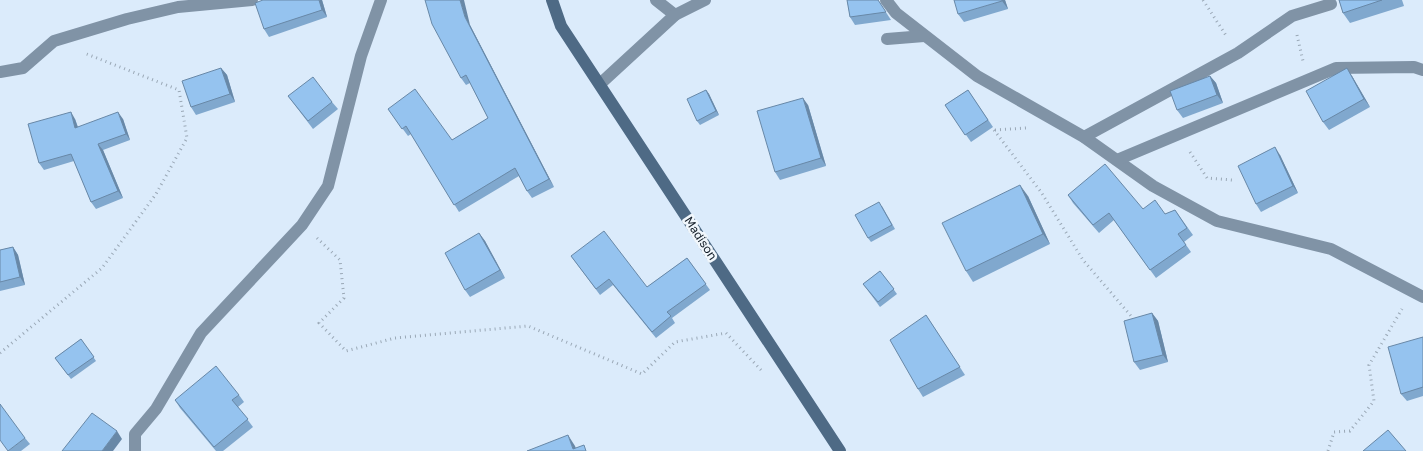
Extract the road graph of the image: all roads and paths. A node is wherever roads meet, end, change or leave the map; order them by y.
1 (252, 0) edge
2 (381, 0) edge
3 (552, 0) edge
4 (656, 0) edge
5 (706, 0) edge
6 (886, 0) edge
7 (1203, 0) edge
8 (1331, 4) dead end
9 (674, 14) junction
10 (1292, 16) junction
11 (924, 36) junction
12 (887, 39) dead end
13 (54, 41) junction
14 (1238, 53) junction
15 (1423, 70) edge
16 (0, 72) edge
17 (1308, 80) junction
18 (600, 84) junction
19 (994, 130) dead end
20 (1179, 134) junction
21 (1084, 137) junction
22 (1117, 160) junction
23 (1232, 180) dead end
24 (302, 225) junction
25 (1418, 294) edge
26 (1131, 316) dead end
27 (0, 354) edge
28 (762, 372) dead end
29 (135, 451) edge
30 (840, 451) edge
31 (1328, 451) edge

1 - 13 street
2 - 24 street
3 - 18 street, Madison
4 - 9 street
5 - 9 street
6 - 11 street
7 - 14 path
8 - 10 street
9 - 18 street
10 - 14 street
10 - 17 path
11 - 12 street
11 - 21 street
13 - 16 street
13 - 27 path
14 - 21 street
15 - 17 street
17 - 20 street
18 - 30 street, Madison
19 - 26 path
20 - 22 street
20 - 23 path
21 - 22 street
22 - 25 street
24 - 28 path
24 - 29 street
25 - 31 path

